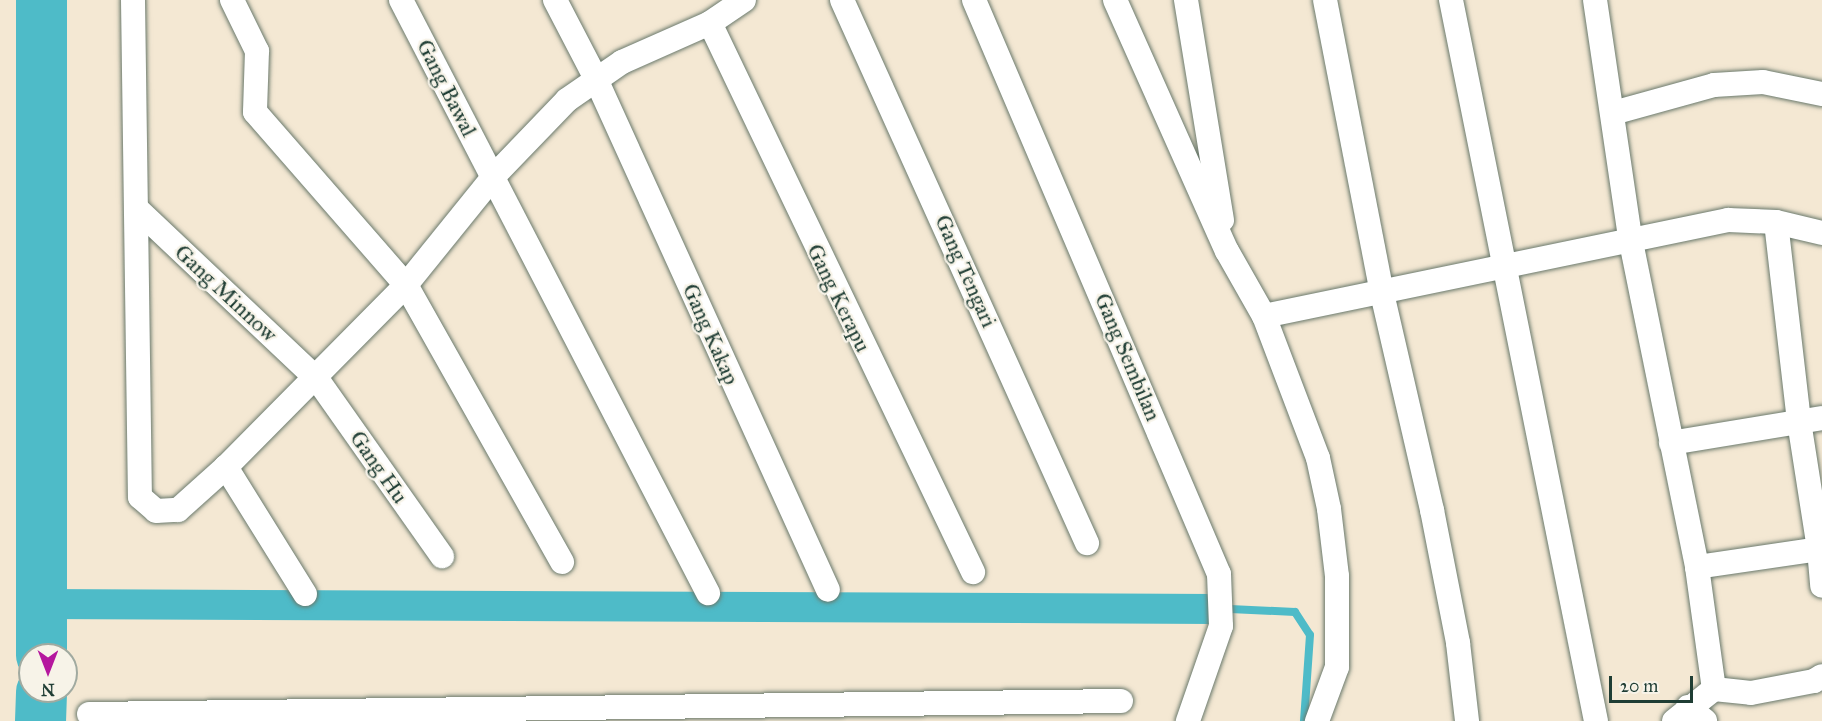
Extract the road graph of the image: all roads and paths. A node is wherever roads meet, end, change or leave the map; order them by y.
1 (133, 0) edge
2 (232, 0) edge
3 (401, 0) edge
4 (555, 0) edge
5 (842, 0) edge
6 (974, 0) edge
7 (1115, 0) edge
8 (1186, 0) edge
9 (1325, 0) edge
10 (1451, 0) edge
11 (1595, 0) edge
12 (739, 2) edge
13 (710, 23) junction
14 (595, 77) junction
15 (1822, 94) edge
16 (1613, 113) junction
17 (493, 177) junction
18 (136, 208) junction
19 (1776, 222) junction
20 (1822, 233) edge
21 (1630, 237) junction
22 (1227, 251) junction
23 (1502, 265) junction
24 (406, 285) junction
25 (1381, 289) junction
26 (1264, 316) junction
27 (316, 379) junction
28 (1810, 420) edge
29 (1671, 443) junction
30 (226, 467) junction
31 (1088, 543) dead end
32 (1820, 549) edge
33 (442, 556) dead end
34 (562, 562) dead end
35 (1697, 567) junction
36 (973, 572) dead end
37 (1822, 585) edge
38 (828, 590) dead end
39 (708, 593) dead end
40 (305, 594) dead end
41 (1822, 676) edge
42 (1714, 689) junction
43 (1121, 701) dead end
44 (89, 714) dead end
45 (577, 714) edge
46 (1689, 716) edge
47 (1188, 721) edge
48 (1317, 721) edge
49 (1467, 721) edge
50 (1596, 721) edge

1 - 18 street
2 - 24 street
3 - 17 street, Gang Bawal
4 - 14 street, Gang Kakap
5 - 31 street, Gang Tengari
6 - 47 street, Gang Sembilan
7 - 22 street
8 - 22 street
9 - 25 street
10 - 23 street
11 - 16 street
12 - 13 street
13 - 14 street
13 - 36 street, Gang Kerapu
14 - 17 street
14 - 38 street, Gang Kakap
15 - 16 street
16 - 21 street
17 - 24 street
17 - 39 street, Gang Bawal
18 - 27 street, Gang Minnow
18 - 30 street
19 - 20 street
19 - 21 street
19 - 28 street
21 - 23 street
21 - 29 street
22 - 26 street
23 - 25 street
23 - 50 street
24 - 27 street
24 - 34 street
25 - 26 street
25 - 49 street
26 - 48 street
27 - 30 street
27 - 33 street, Gang Hu
28 - 29 street
28 - 32 street
29 - 35 street
30 - 40 street
32 - 35 street
32 - 37 street
35 - 42 street
41 - 42 street
42 - 46 street
43 - 45 street
44 - 45 street

